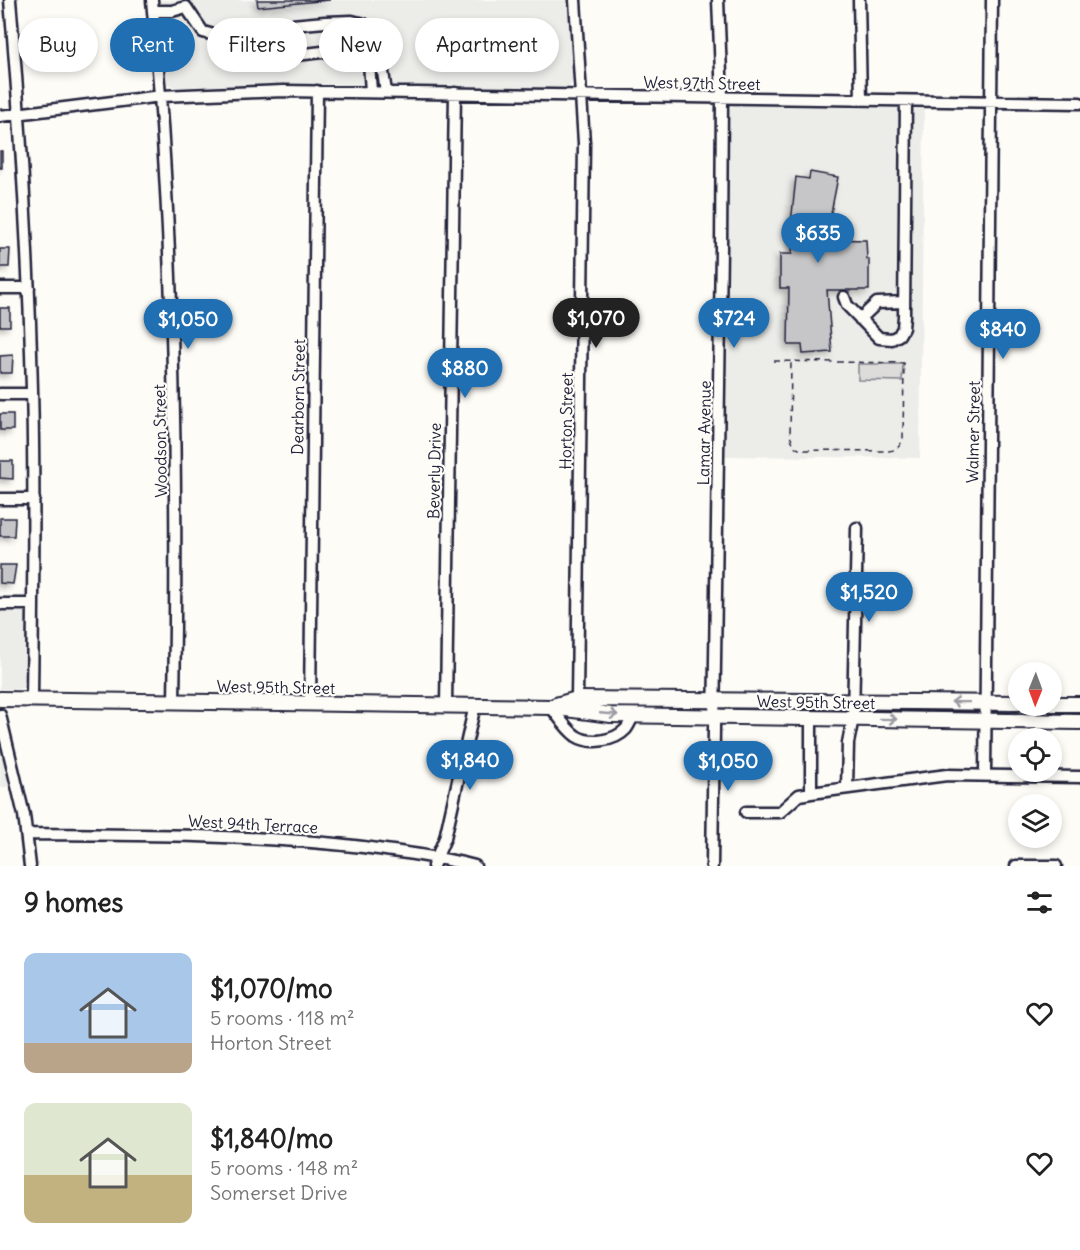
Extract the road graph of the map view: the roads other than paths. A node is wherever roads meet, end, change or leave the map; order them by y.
1 (10, 0) edge
2 (575, 0) edge
3 (718, 0) edge
4 (859, 0) edge
5 (992, 0) edge
6 (189, 3) edge
7 (153, 6) edge
8 (207, 33) edge
9 (370, 72) edge
10 (383, 72) edge
11 (317, 91) junction
12 (372, 92) junction
13 (386, 92) junction
14 (455, 93) junction
15 (161, 96) junction
16 (581, 96) junction
17 (722, 98) junction
18 (861, 100) junction
19 (906, 101) junction
20 (992, 101) junction
21 (1080, 103) edge
22 (19, 112) junction
23 (0, 116) edge
24 (0, 288) edge
25 (29, 288) junction
26 (844, 297) dead end
27 (904, 302) junction
28 (860, 319) junction
29 (0, 394) edge
30 (32, 394) junction
31 (0, 499) edge
32 (34, 499) junction
33 (857, 528) dead end
34 (0, 604) edge
35 (33, 604) junction
36 (0, 699) edge
37 (577, 699) junction
38 (715, 699) junction
39 (32, 700) junction
40 (853, 701) junction
41 (174, 702) junction
42 (985, 702) junction
43 (1008, 703) edge
44 (310, 704) junction
45 (1062, 704) edge
46 (1080, 704) edge
47 (446, 705) junction
48 (475, 705) junction
49 (551, 707) junction
50 (0, 715) edge
51 (633, 716) junction
52 (715, 717) junction
53 (811, 718) junction
54 (853, 718) junction
55 (985, 720) junction
56 (1080, 722) edge
57 (985, 775) junction
58 (1080, 777) edge
59 (847, 788) junction
60 (811, 793) junction
61 (746, 812) dead end
62 (27, 834) junction
63 (435, 862) edge
64 (30, 866) edge
65 (475, 866) edge
66 (712, 866) edge
67 (1016, 866) edge
68 (1056, 866) edge

1 - 22 street
2 - 16 street, Horton Street
3 - 17 street, Lamar Avenue
4 - 18 street
5 - 20 street, Walmer Street
6 - 7 street
6 - 8 street
7 - 15 street, Woodson Street
9 - 12 street
10 - 13 street
11 - 12 street, West 97th Street
11 - 15 street, West 97th Street
11 - 44 street, Dearborn Street
12 - 13 street, West 97th Street
13 - 14 street, West 97th Street
14 - 16 street, West 97th Street
14 - 47 street, Beverly Drive
15 - 22 street, West 97th Street
15 - 41 street, Woodson Street
16 - 17 street, West 97th Street
16 - 37 street, Horton Street
17 - 18 street, West 97th Street
17 - 38 street, Lamar Avenue
18 - 19 street, West 97th Street
19 - 20 street, West 97th Street
19 - 27 street
20 - 21 street, West 97th Street
20 - 42 street, Walmer Street
22 - 23 street, West 97th Street
22 - 25 street
24 - 25 street
25 - 30 street
26 - 28 street
27 - 28 street
27 - 28 street
29 - 30 street
30 - 32 street
31 - 32 street
32 - 35 street
33 - 40 street
34 - 35 street
35 - 39 street
36 - 39 main road, West 95th Street
37 - 38 main road, West 95th Street
37 - 49 main road, West 95th Street
38 - 40 main road, West 95th Street
38 - 52 street, Lamar Avenue
39 - 41 main road, West 95th Street
42 -> 40 main road, West 95th Street
40 - 54 street
41 - 44 main road, West 95th Street
42 - 43 main road, West 95th Street
42 - 55 street, Walmer Street
44 - 47 main road, West 95th Street
45 - 46 main road
47 - 48 main road, West 95th Street
48 - 49 main road, West 95th Street
48 - 63 street
49 -> 51 main road, West 95th Street
49 - 51 street
50 - 62 street
51 - 52 main road, West 95th Street
52 - 53 main road, West 95th Street
52 - 66 street, Lamar Avenue
53 - 54 main road, West 95th Street
53 - 60 street
54 -> 55 main road, West 95th Street
54 - 59 street
55 - 56 main road, West 95th Street
55 - 57 street, Walmer Street
57 - 58 street
57 - 59 street
59 - 60 street
60 - 61 street
62 - 63 street, West 94th Terrace
62 - 64 street
63 - 65 street, West 94th Terrace
67 - 68 street

